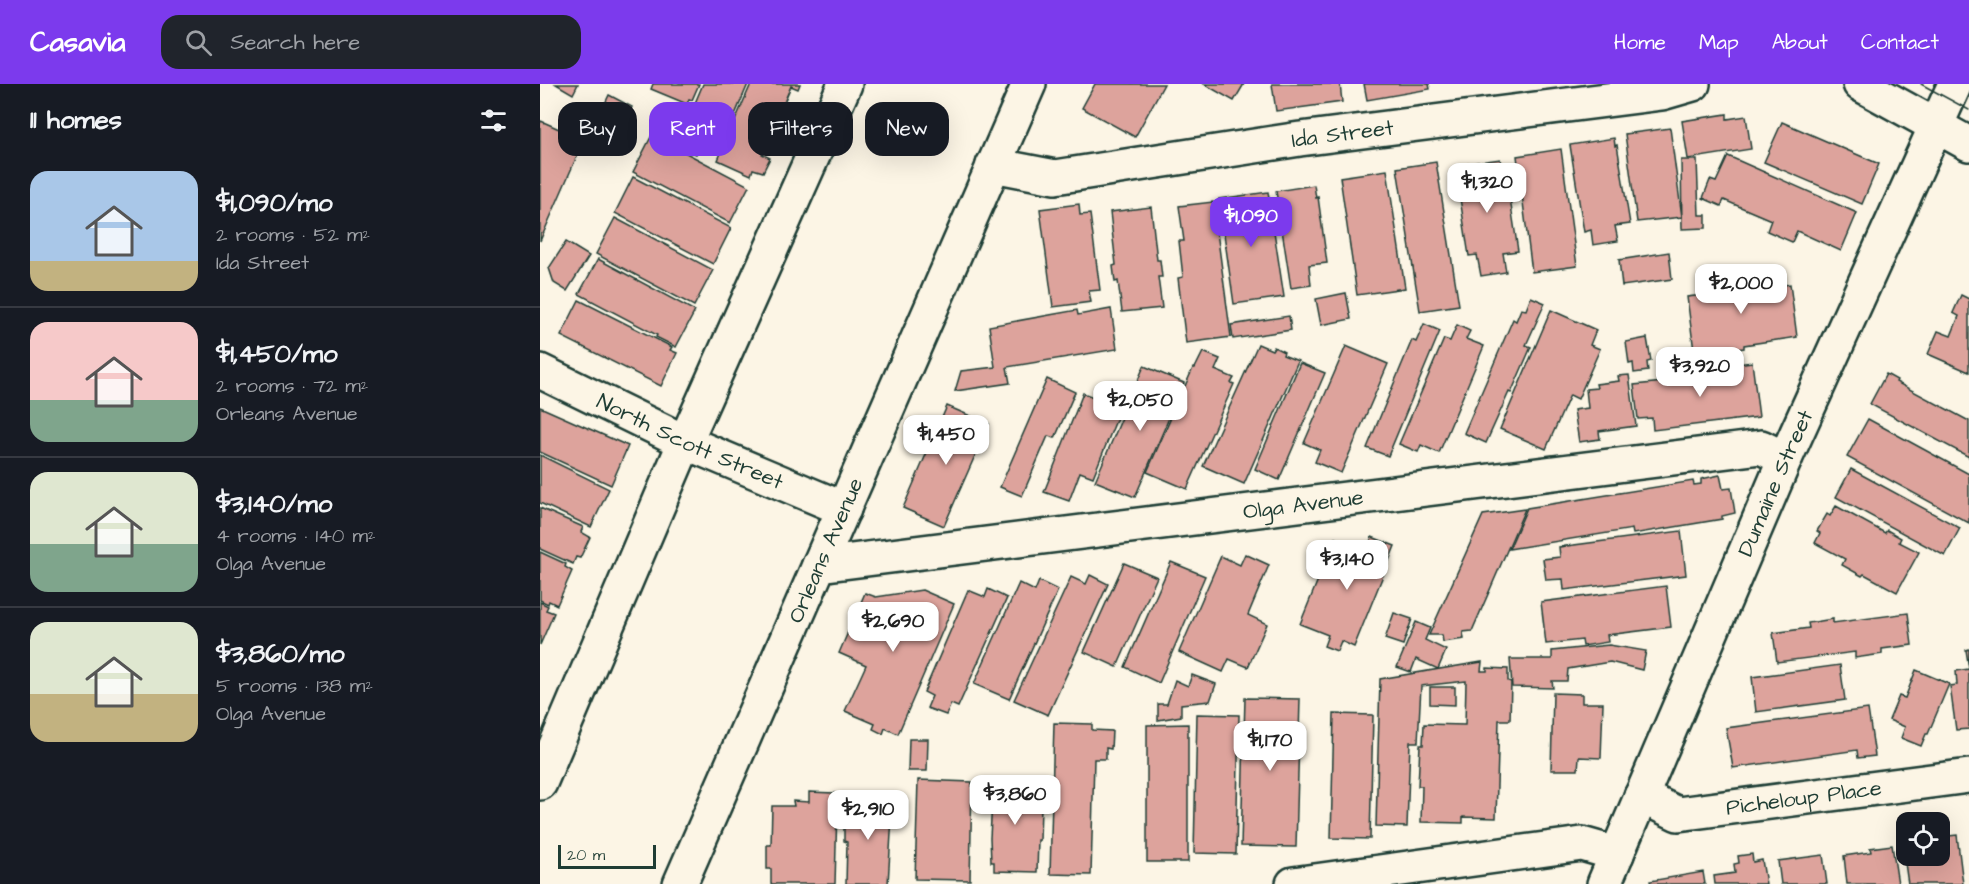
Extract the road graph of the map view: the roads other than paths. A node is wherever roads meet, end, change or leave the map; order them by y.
1 (845, 84) edge
2 (1694, 84) edge
3 (1860, 84) edge
4 (1955, 84) edge
5 (1023, 86) edge
6 (1937, 126) junction
7 (1969, 144) edge
8 (993, 165) junction
9 (540, 371) edge
10 (686, 442) junction
11 (1785, 459) junction
12 (844, 509) junction
13 (819, 565) junction
14 (1969, 776) edge
15 (540, 783) edge
16 (1641, 796) junction
17 (1617, 854) junction
18 (680, 884) edge
19 (1293, 884) edge
20 (1604, 884) edge

1 - 10 street
2 - 8 street, Ida Street
3 - 6 street
4 - 6 street, Dumaine Street
5 - 8 street, Orleans Avenue
6 - 7 street
6 - 11 street, Dumaine Street
8 - 12 street, Orleans Avenue
9 - 10 street, North Scott Street
10 - 12 street, North Scott Street
10 - 15 street
11 - 13 street, Olga Avenue
11 - 16 street, Dumaine Street
12 - 13 street, Orleans Avenue
13 - 18 street, Orleans Avenue
14 - 16 street, Picheloup Place
16 - 17 street, Dumaine Street
17 - 19 street
17 - 20 street, Dumaine Street

